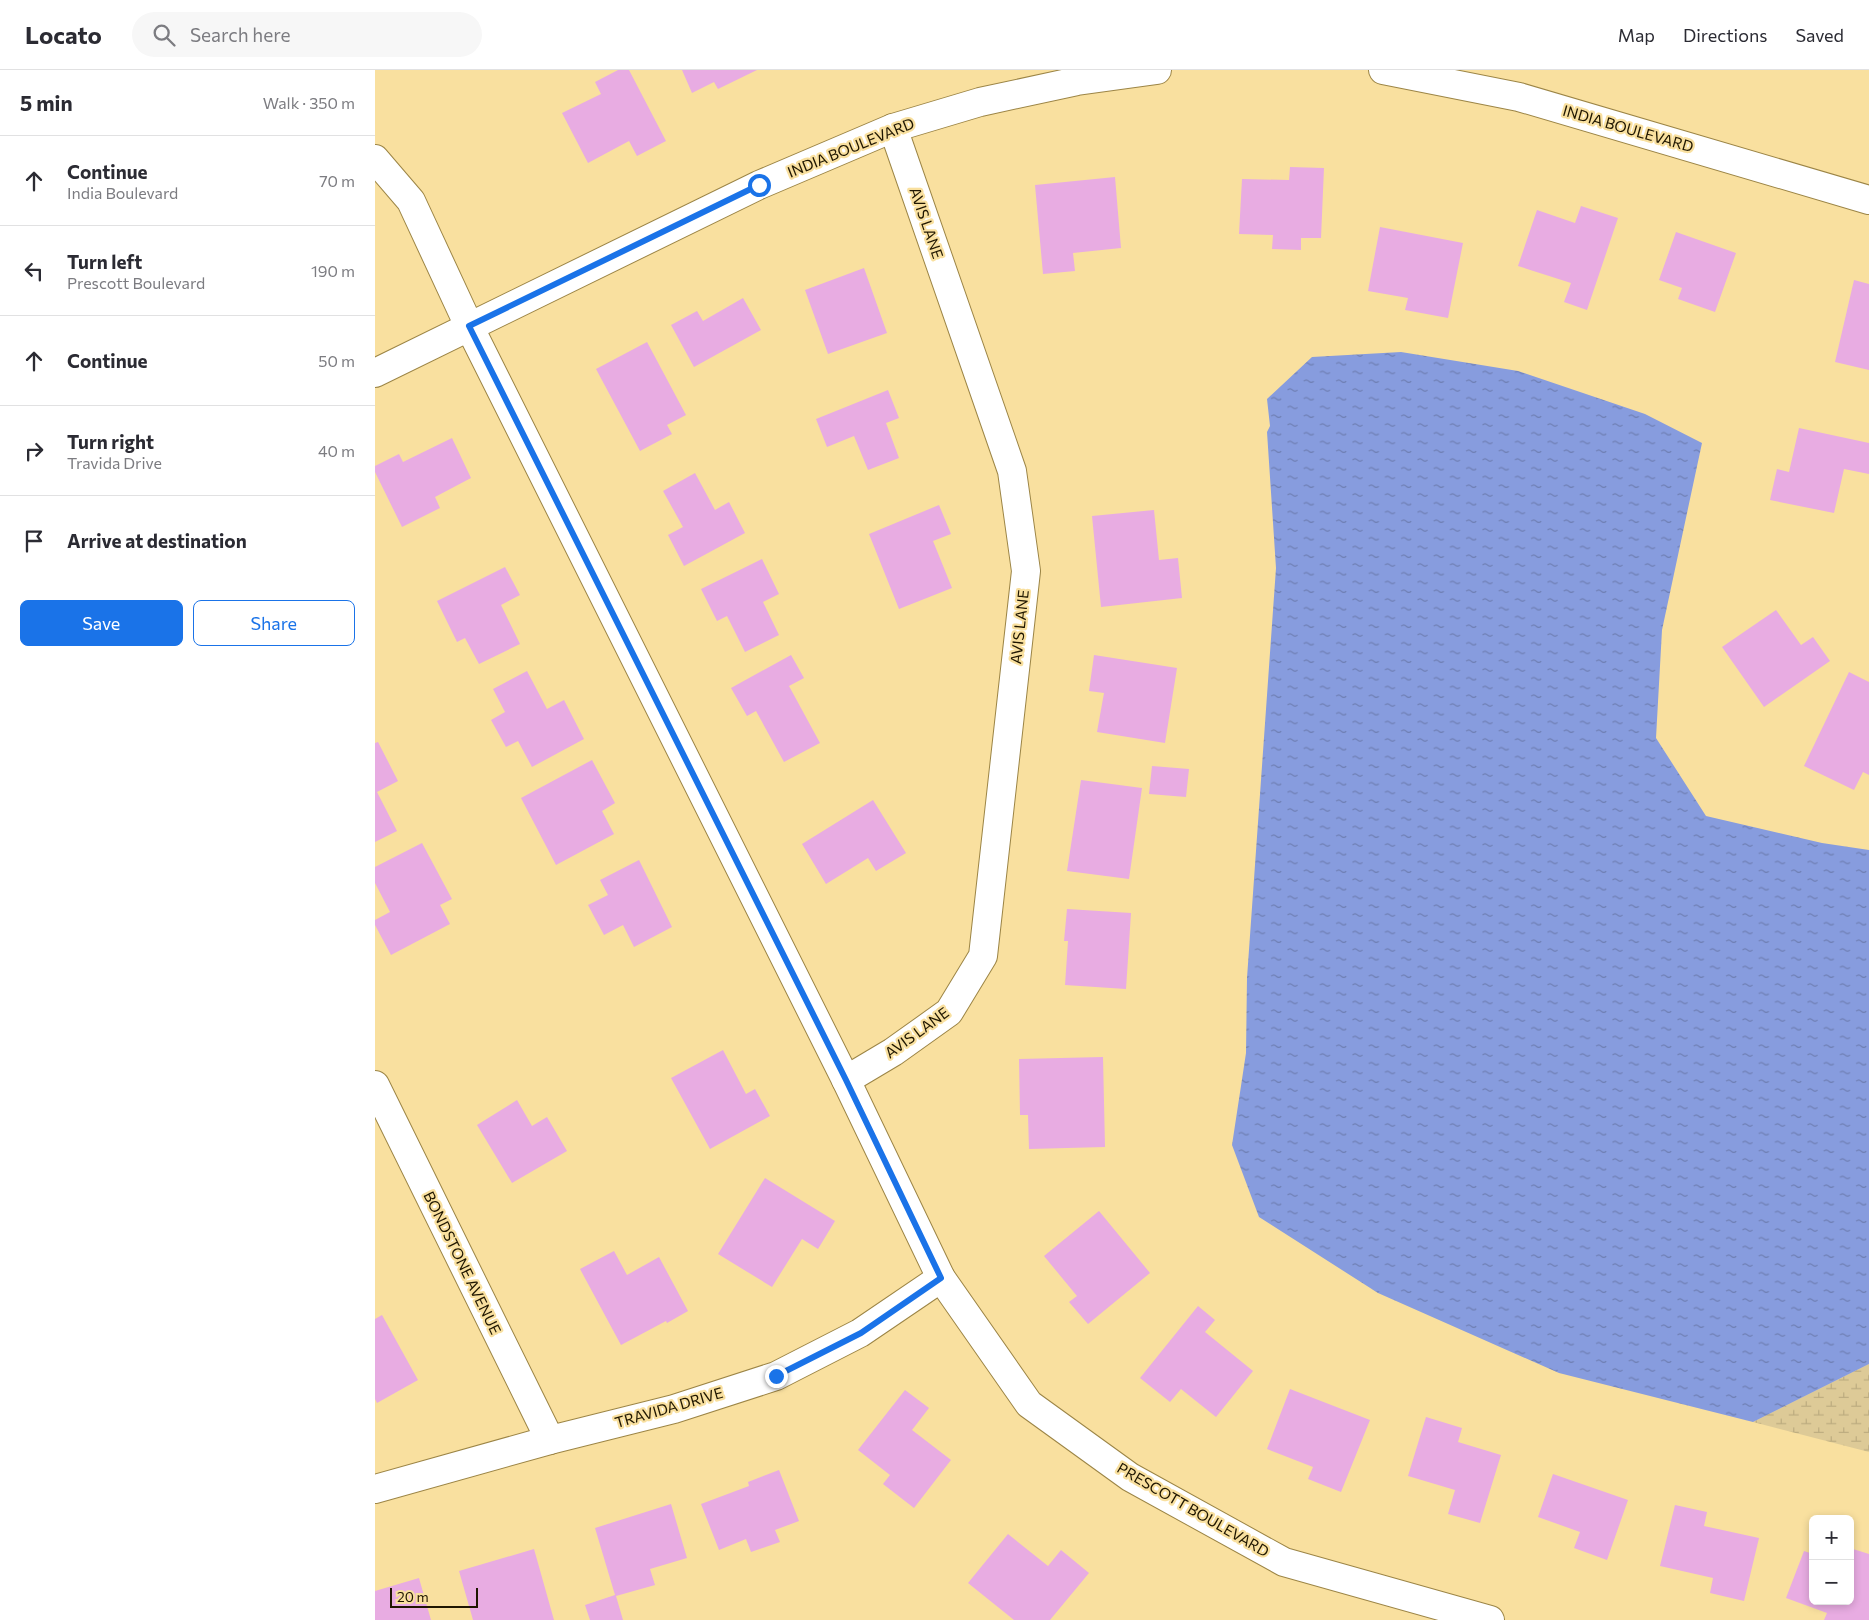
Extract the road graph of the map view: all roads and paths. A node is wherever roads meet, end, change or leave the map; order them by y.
1 (1157, 70) edge
2 (1383, 70) edge
3 (893, 128) junction
4 (375, 159) edge
5 (1869, 200) edge
6 (469, 326) junction
7 (375, 372) edge
8 (846, 1080) junction
9 (375, 1085) edge
10 (941, 1278) junction
11 (549, 1440) junction
12 (375, 1489) edge
13 (1490, 1620) edge

1 - 3 street, INDIA BOULEVARD
2 - 5 street, INDIA BOULEVARD
3 - 6 street, INDIA BOULEVARD
3 - 8 street, AVIS LANE
4 - 6 street
6 - 7 street, INDIA BOULEVARD
6 - 8 street
8 - 10 street, PRESCOTT BOULEVARD
9 - 11 street, BONDSTONE AVENUE
10 - 11 street, TRAVIDA DRIVE
10 - 13 street, PRESCOTT BOULEVARD
11 - 12 street, TRAVIDA DRIVE

